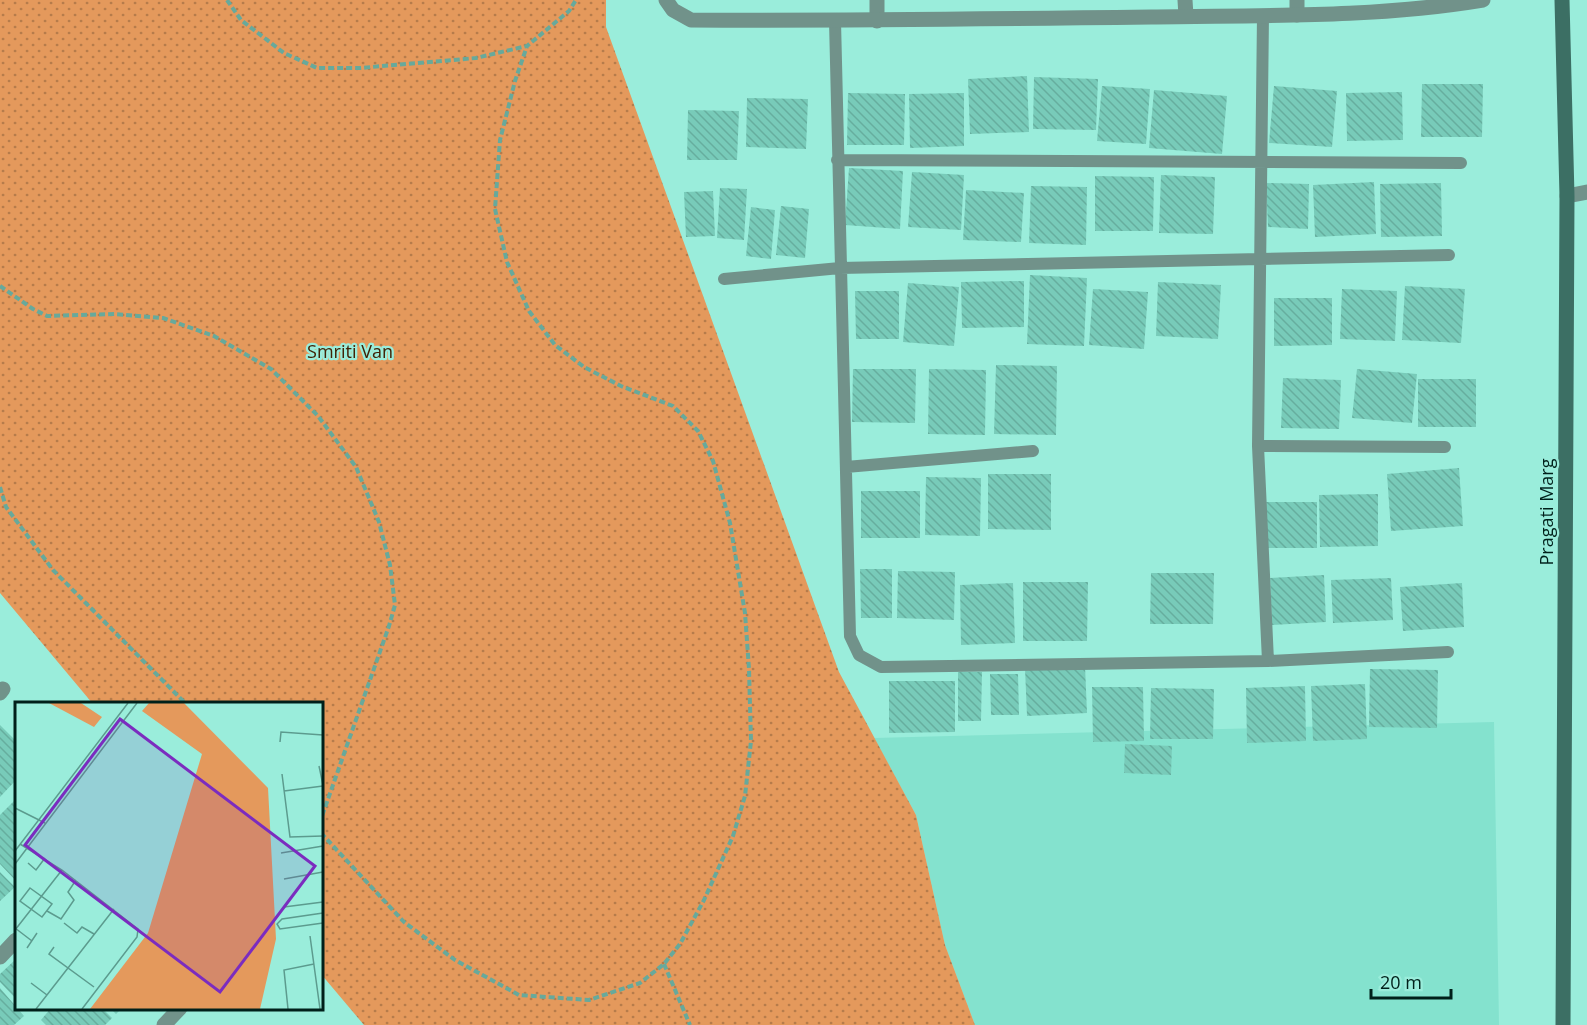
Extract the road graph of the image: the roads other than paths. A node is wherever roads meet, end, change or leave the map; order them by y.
1 (666, 0) edge
2 (877, 0) edge
3 (1185, 0) edge
4 (1483, 0) edge
5 (1562, 0) edge
6 (1432, 4) edge
7 (1297, 8) edge
8 (1263, 15) junction
9 (1186, 16) junction
10 (835, 21) junction
11 (877, 21) junction
12 (837, 160) junction
13 (1262, 161) junction
14 (1461, 163) dead end
15 (1587, 192) edge
16 (1567, 196) junction
17 (1449, 255) dead end
18 (1262, 259) junction
19 (840, 268) junction
20 (724, 279) dead end
21 (1258, 446) junction
22 (1445, 447) dead end
23 (1033, 451) dead end
24 (846, 467) junction
25 (1448, 652) dead end
26 (1268, 661) junction
27 (15, 940) edge
28 (0, 957) edge
29 (178, 1010) edge
30 (164, 1025) edge
31 (1563, 1025) edge

1 - 10 street
2 - 11 street
3 - 9 street
4 - 6 street
5 - 16 main road, Pragati Marg
6 - 7 street
7 - 8 street
8 - 9 street
8 - 13 lane
9 - 11 street
10 - 11 street
10 - 12 lane
12 - 13 lane
12 - 19 lane
13 - 14 lane
13 - 18 lane
15 - 16 street
16 - 31 main road, Pragati Marg
17 - 18 lane
18 - 19 lane
18 - 21 lane
19 - 20 lane
19 - 24 lane
21 - 22 lane
21 - 26 lane
23 - 24 lane
24 - 26 lane
25 - 26 lane
27 - 28 street
29 - 30 street

